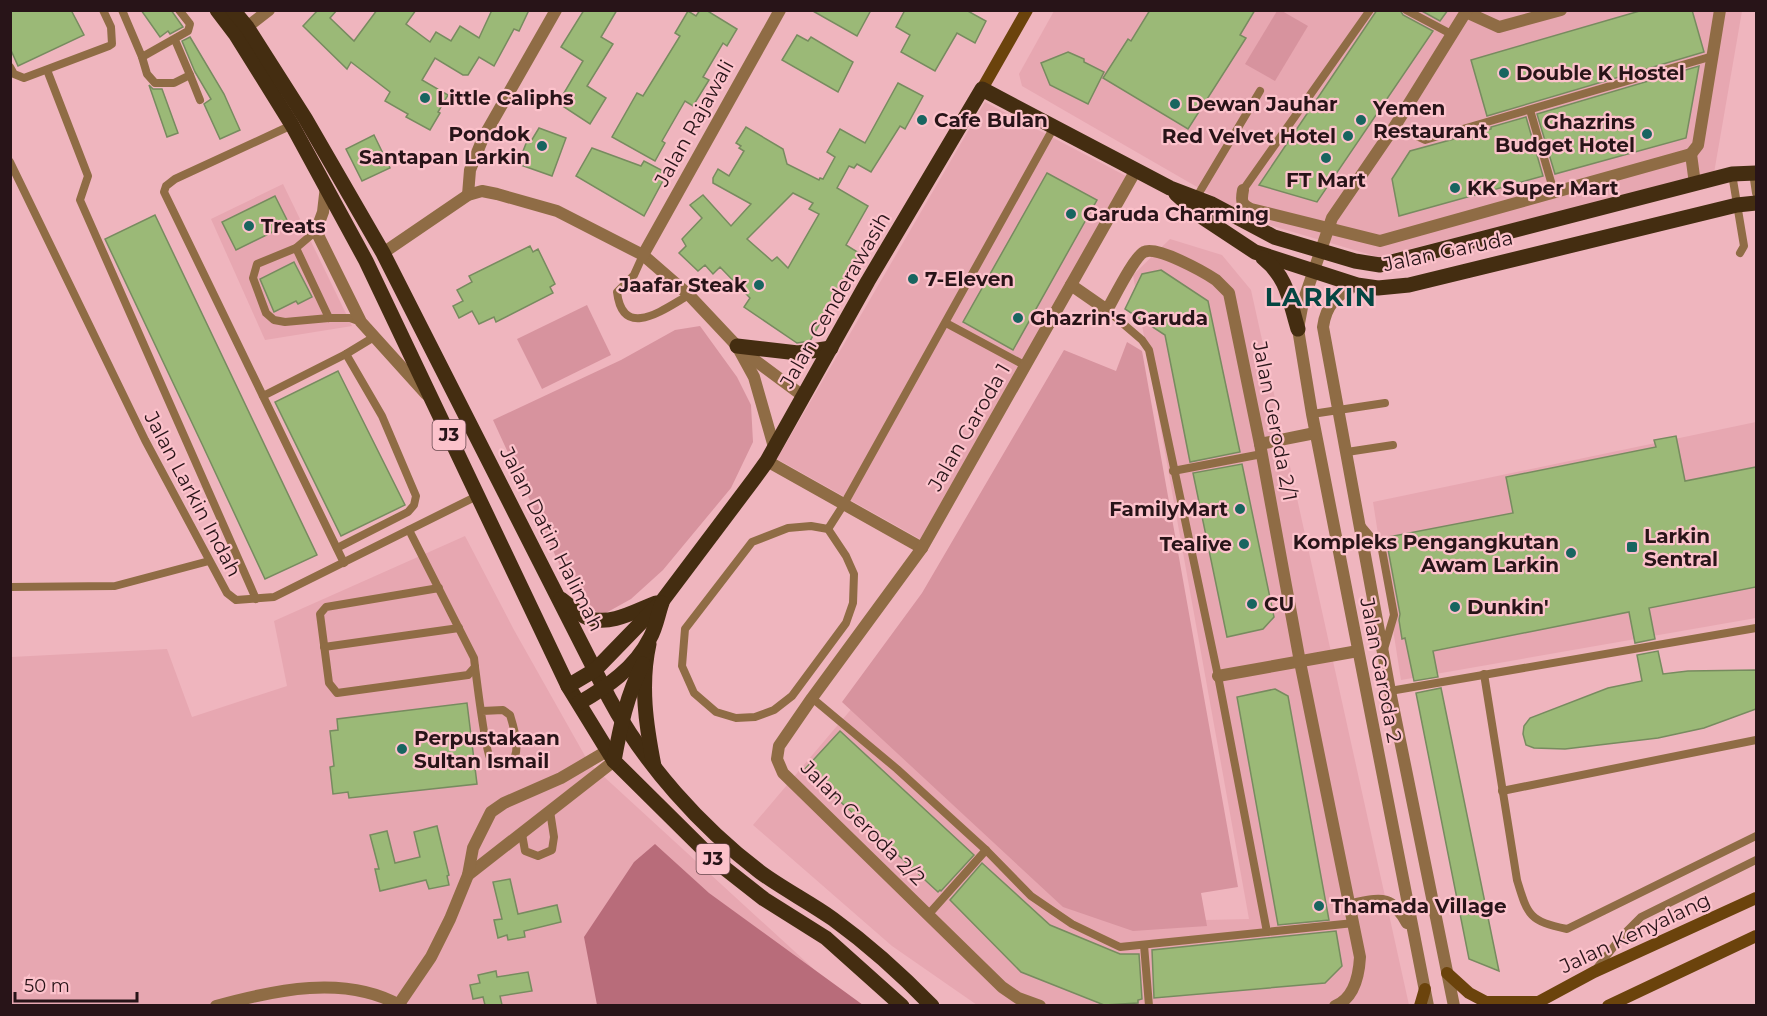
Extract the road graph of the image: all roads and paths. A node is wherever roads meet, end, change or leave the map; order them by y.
1 (103, 10) edge
2 (122, 10) edge
3 (179, 10) edge
4 (217, 10) edge
5 (233, 10) edge
6 (269, 10) edge
7 (556, 10) edge
8 (780, 10) edge
9 (1027, 10) edge
10 (1370, 10) edge
11 (1406, 10) edge
12 (1561, 10) edge
13 (1720, 10) edge
14 (1467, 11) edge
15 (247, 27) junction
16 (1453, 35) junction
17 (175, 40) junction
18 (1713, 56) junction
19 (142, 57) junction
20 (10, 67) edge
21 (47, 70) junction
22 (190, 75) junction
23 (982, 89) junction
24 (1260, 91) dead end
25 (200, 100) dead end
26 (1530, 110) junction
27 (292, 125) junction
28 (1395, 126) junction
29 (1054, 127) junction
30 (1691, 154) junction
31 (10, 162) edge
32 (1136, 170) junction
33 (1755, 173) edge
34 (1732, 174) junction
35 (1695, 184) junction
36 (326, 186) junction
37 (1243, 190) joint
38 (1554, 192) junction
39 (1756, 193) edge
40 (468, 195) junction
41 (1193, 202) junction
42 (1756, 203) edge
43 (1737, 205) junction
44 (1328, 228) junction
45 (316, 231) junction
46 (296, 249) junction
47 (1321, 250) junction
48 (1255, 252) junction
49 (383, 253) junction
50 (1740, 253) dead end
51 (643, 255) junction
52 (1314, 271) junction
53 (1071, 285) junction
54 (1357, 285) junction
55 (689, 295) junction
56 (1107, 310) junction
57 (329, 318) junction
58 (361, 322) junction
59 (946, 323) junction
60 (1298, 329) junction
61 (374, 337) junction
62 (737, 346) junction
63 (831, 348) junction
64 (346, 354) junction
65 (1026, 366) junction
66 (263, 396) junction
67 (803, 396) junction
68 (433, 402) junction
69 (1385, 403) dead end
70 (1338, 410) junction
71 (1312, 414) junction
72 (1315, 433) junction
73 (1393, 446) dead end
74 (1261, 449) junction
75 (1347, 452) junction
76 (770, 454) junction
77 (1173, 471) junction
78 (477, 496) junction
79 (844, 504) junction
80 (1360, 523) junction
81 (828, 529) junction
82 (410, 530) junction
83 (922, 548) junction
84 (337, 549) junction
85 (209, 561) junction
86 (344, 563) junction
87 (10, 587) edge
88 (439, 588) junction
89 (558, 597) junction
90 (256, 599) junction
91 (663, 600) junction
92 (459, 628) junction
93 (1756, 628) edge
94 (650, 638) junction
95 (324, 647) junction
96 (1358, 651) junction
97 (1383, 653) junction
98 (646, 657) junction
99 (1300, 662) junction
100 (475, 667) junction
101 (596, 670) junction
102 (1484, 674) junction
103 (1218, 676) junction
104 (568, 686) junction
105 (605, 688) junction
106 (1390, 691) junction
107 (812, 698) junction
108 (579, 703) junction
109 (482, 711) junction
110 (621, 721) junction
111 (632, 737) junction
112 (1756, 740) edge
113 (612, 752) junction
114 (654, 768) junction
115 (1503, 791) junction
116 (550, 811) junction
117 (522, 834) junction
118 (1756, 836) edge
119 (986, 850) junction
120 (1756, 860) edge
121 (468, 875) junction
122 (1756, 898) edge
123 (1351, 905) junction
124 (928, 915) junction
125 (1354, 923) junction
126 (1267, 932) junction
127 (1413, 936) junction
128 (1756, 936) edge
129 (1144, 945) junction
130 (1594, 972) junction
131 (1447, 973) junction
132 (913, 986) junction
133 (1425, 989) junction
134 (1535, 1004) edge
135 (216, 1005) edge
136 (400, 1005) edge
137 (903, 1005) edge
138 (932, 1005) edge
139 (944, 1005) edge
140 (1040, 1005) edge
141 (1149, 1005) edge
142 (1335, 1005) edge
143 (1420, 1005) edge
144 (1428, 1005) edge
145 (1454, 1005) edge
146 (1610, 1005) edge

1 - 21 lane
2 - 19 lane
3 - 17 lane
4 - 27 main road, J3
5 - 15 main road, Jalan Datin Halimah / J3
6 - 15 street
7 - 40 street
8 - 51 street, Jalan Rajawali
9 - 23 street, Jalan Cenderawasih
10 - 37 lane
11 - 16 lane
12 - 14 street
13 - 18 street
14 - 16 street, Jalan Garoda 2
15 - 49 main road, Jalan Datin Halimah / J3
16 - 28 street, Jalan Garoda 2
17 - 19 lane
17 - 22 lane
18 - 26 lane
18 - 30 street
19 - 22 lane
20 - 21 lane
21 - 90 lane
22 - 25 lane
23 - 29 main road, Jalan Garuda
23 - 63 main road, Jalan Cenderawasih
24 - 41 lane
26 - 28 lane
26 - 38 lane
27 - 36 main road, J3
27 - 66 lane
28 - 44 street, Jalan Garoda 2
29 - 32 main road, Jalan Garuda
29 - 59 lane
30 - 35 street
30 - 38 street
31 - 85 lane, Jalan Larkin Indah
32 - 41 main road, Jalan Garuda
32 - 53 street, Jalan Garoda 1
33 - 34 main road, Jalan Garuda
33 - 39 lane
34 - 35 main road, Jalan Garuda
34 - 43 lane
35 - 47 main road, Jalan Garuda
36 - 45 street
36 - 68 main road, J3
37 - 44 street
38 - 44 street
40 - 49 street
40 - 51 street
41 - 47 main road, Jalan Garuda
41 - 48 main road, Jalan Garuda
42 - 43 main road, Jalan Garuda
43 - 50 lane
43 - 54 main road, Jalan Garuda
44 - 47 street, Jalan Garoda 2
45 - 46 lane
45 - 58 street
46 - 57 lane
46 - 57 lane
47 - 52 street, Jalan Garoda 2
48 - 52 main road, Jalan Garuda
48 - 60 main road
49 - 89 main road, Jalan Datin Halimah / J3
51 - 55 street
51 - 55 lane
52 - 54 main road, Jalan Garuda
52 - 60 street, Jalan Garoda 2
53 - 56 street
53 - 65 street, Jalan Garoda 1
54 - 70 street, Jalan Garoda 2
55 - 62 street
56 - 74 street, Jalan Geroda 2/1
56 - 77 lane
57 - 58 lane
58 - 61 street
59 - 65 lane
59 - 79 lane
60 - 71 street, Jalan Garoda 2
61 - 64 lane
61 - 68 street
62 - 63 main road
62 - 67 street
62 - 76 street
63 - 67 main road, Jalan Cenderawasih
64 - 66 lane
64 - 84 lane
65 - 83 street, Jalan Garoda 1
66 - 84 lane
67 - 76 main road, Jalan Cenderawasih
68 - 78 main road, J3
69 - 70 lane
70 - 71 lane
70 - 75 street, Jalan Garoda 2
71 - 72 street, Jalan Garoda 2
72 - 74 street
72 - 96 street, Jalan Garoda 2
73 - 75 lane
74 - 77 lane
74 - 99 street, Jalan Geroda 2/1
75 - 80 street, Jalan Garoda 2
76 - 79 street
76 - 91 main road, Jalan Cenderawasih
77 - 103 lane
78 - 82 lane, Jalan Larkin Indah
78 - 104 main road, J3
79 - 81 lane
79 - 83 street
80 - 97 street, Jalan Garoda 2
80 - 97 lane
81 - 81 lane
82 - 86 lane, Jalan Larkin Indah
82 - 88 lane
83 - 107 street, Jalan Geroda 2/2
84 - 86 lane
85 - 87 lane
85 - 90 lane, Jalan Larkin Indah
86 - 90 lane, Jalan Larkin Indah
88 - 92 lane
88 - 95 lane
89 - 91 main road
89 - 101 main road, Jalan Datin Halimah / J3
91 - 94 main road, Jalan Cenderawasih
91 - 101 main road, Jalan Cenderawasih
92 - 95 lane
92 - 100 lane
93 - 102 lane
94 - 98 main road
94 - 105 main road, Jalan Cenderawasih
95 - 100 lane
96 - 99 street
96 - 127 street, Jalan Garoda 2
97 - 106 street, Jalan Garoda 2
98 - 110 main road
98 - 114 main road
99 - 103 street
99 - 123 street, Jalan Geroda 2/1
100 - 109 lane
101 - 104 main road, Jalan Cenderawasih
101 - 105 main road, Jalan Datin Halimah / J3
102 - 106 lane
102 - 115 lane
103 - 126 lane
104 - 108 main road, J3
105 - 108 main road, Jalan Cenderawasih
105 - 110 main road, Jalan Datin Halimah / J3
106 - 131 street, Jalan Garoda 2
107 - 119 lane
107 - 124 street, Jalan Geroda 2/2
108 - 113 main road, J3
109 - 109 lane
110 - 111 main road, Jalan Datin Halimah / J3
110 - 113 main road
111 - 113 main road
111 - 114 main road, Jalan Datin Halimah / J3
112 - 115 lane
113 - 116 street
113 - 121 street
113 - 137 main road, J3
114 - 132 main road, Jalan Datin Halimah / J3
115 - 118 lane
116 - 117 street
116 - 117 lane
117 - 121 street
119 - 124 lane
119 - 129 lane
120 - 130 lane
121 - 136 street
122 - 130 street, Jalan Kenyalang
123 - 125 street
123 - 127 street
124 - 140 street, Jalan Geroda 2/2
125 - 126 lane
125 - 142 street
126 - 129 lane
127 - 133 street, Jalan Garoda 2
128 - 146 street
129 - 141 lane
130 - 134 street, Jalan Kenyalang
131 - 134 street
131 - 145 street, Jalan Garoda 2
132 - 138 main road, Jalan Datin Halimah / J3
132 - 139 main road
133 - 143 street
133 - 144 street, Jalan Garoda 2
135 - 136 street

